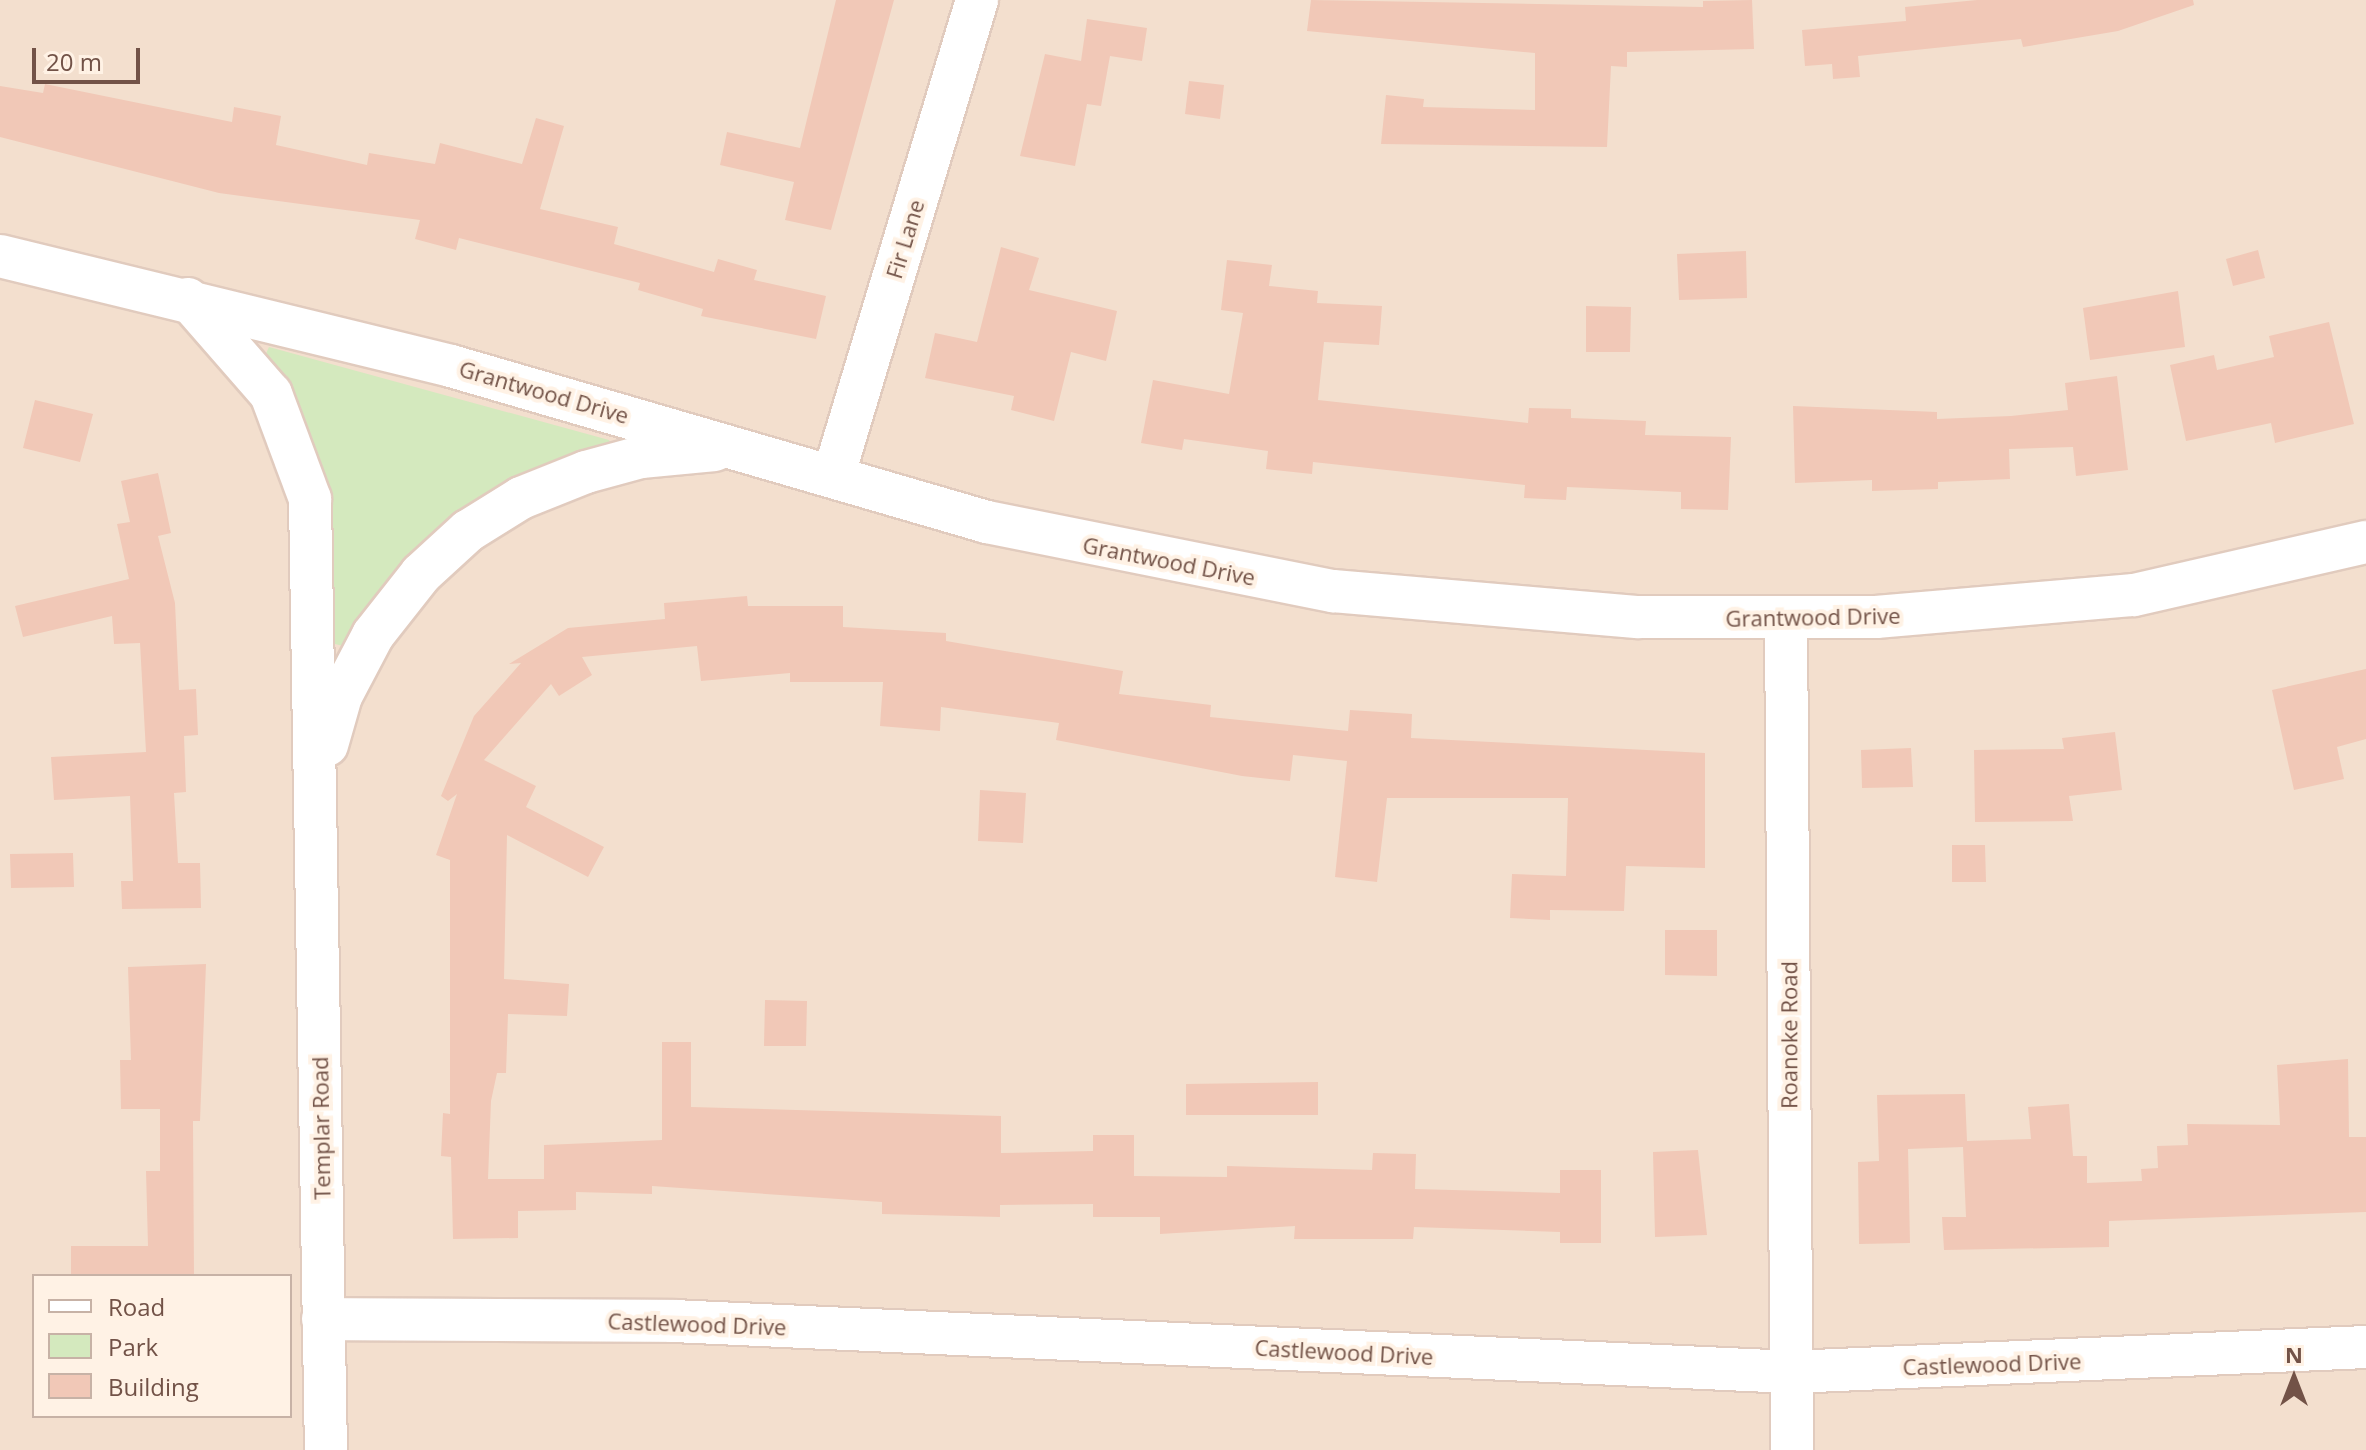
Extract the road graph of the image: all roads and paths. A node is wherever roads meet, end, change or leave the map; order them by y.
1 (977, 0) edge
2 (0, 256) edge
3 (187, 297) junction
4 (743, 450) junction
5 (833, 477) junction
6 (2366, 542) edge
7 (1786, 620) junction
8 (318, 806) junction
9 (323, 1319) junction
10 (2366, 1347) edge
11 (1791, 1372) junction
12 (326, 1450) edge
13 (1792, 1450) edge

1 - 5 street, Fir Lane
2 - 3 street, Grantwood Drive
3 - 4 street, Grantwood Drive
3 - 8 street, Templar Road
4 - 5 street, Grantwood Drive
4 - 8 street, Templar Road
5 - 7 street, Grantwood Drive
6 - 7 street, Grantwood Drive
7 - 11 street, Roanoke Road
8 - 9 street, Templar Road
9 - 11 street, Castlewood Drive
9 - 12 street, Templar Road
10 - 11 street, Castlewood Drive
11 - 13 street, Roanoke Road

